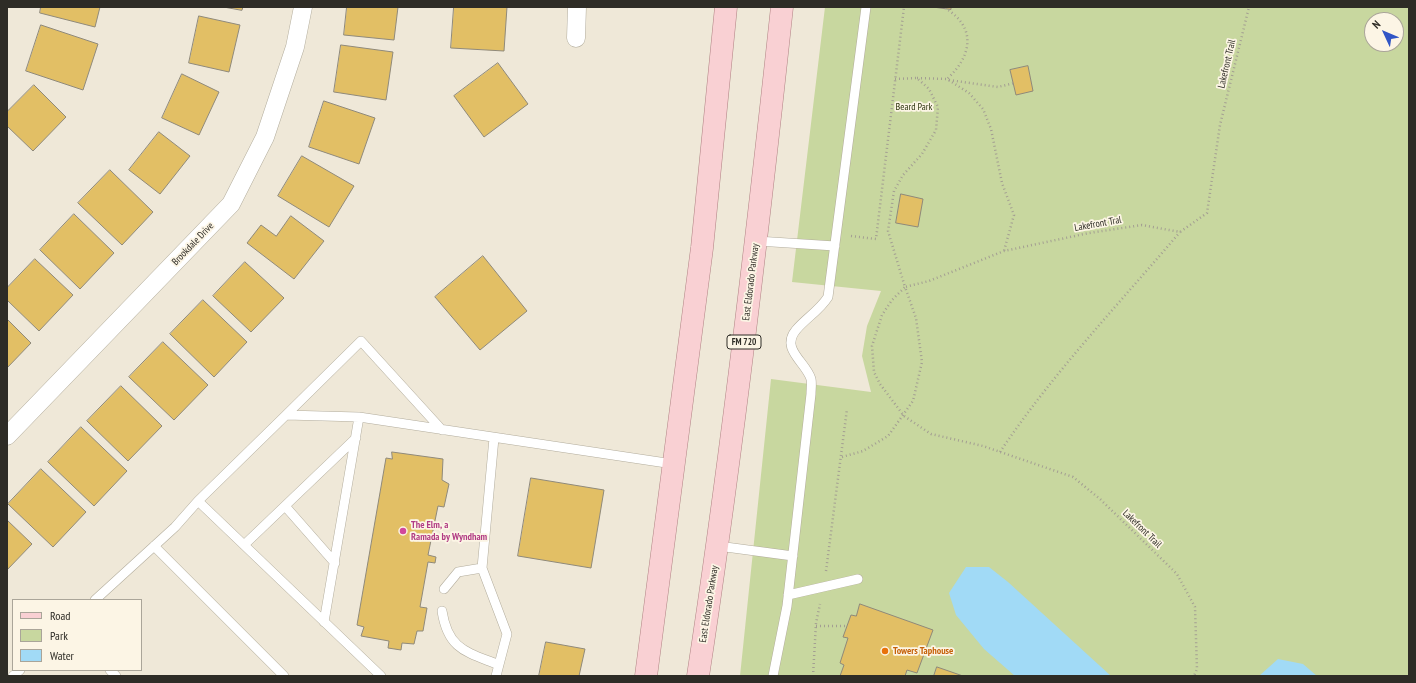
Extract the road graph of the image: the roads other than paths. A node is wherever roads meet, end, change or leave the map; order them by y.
1 (303, 7) edge
2 (577, 7) edge
3 (726, 7) edge
4 (782, 7) edge
5 (866, 7) edge
6 (576, 38) dead end
7 (757, 241) junction
8 (835, 246) junction
9 (286, 415) junction
10 (359, 418) junction
11 (442, 430) junction
12 (7, 436) edge
13 (356, 438) junction
14 (494, 438) junction
15 (673, 464) junction
16 (198, 500) junction
17 (285, 506) junction
18 (154, 546) junction
19 (244, 546) junction
20 (718, 546) junction
21 (793, 556) junction
22 (334, 563) junction
23 (482, 568) junction
24 (858, 579) dead end
25 (444, 589) dead end
26 (788, 595) junction
27 (96, 599) edge
28 (442, 611) dead end
29 (324, 622) junction
30 (499, 665) junction
31 (284, 676) edge
32 (381, 676) edge
33 (496, 676) edge
34 (646, 676) edge
35 (698, 676) edge
36 (773, 676) edge

1 - 12 street, Brookdale Drive
2 - 6 street
3 - 15 main road
4 - 7 main road, East Eldorado Parkway / FM 720
5 - 8 lane
7 - 8 lane
7 - 20 main road, East Eldorado Parkway / FM 720
8 - 21 lane
9 - 10 lane
9 - 11 lane
9 - 16 lane
10 - 11 lane
10 - 13 lane
11 - 14 lane
13 - 17 lane
13 - 22 lane
14 - 15 lane
14 - 23 lane
15 - 34 main road
16 - 18 lane
16 - 19 lane
17 - 19 lane
17 - 22 lane
18 - 27 lane
18 - 31 lane
19 - 29 lane
20 - 21 lane
20 - 35 main road, East Eldorado Parkway / FM 720
21 - 26 lane
22 - 29 lane
23 - 25 lane
23 - 30 lane
24 - 26 lane
26 - 36 lane
28 - 30 lane
29 - 32 lane
30 - 33 lane

